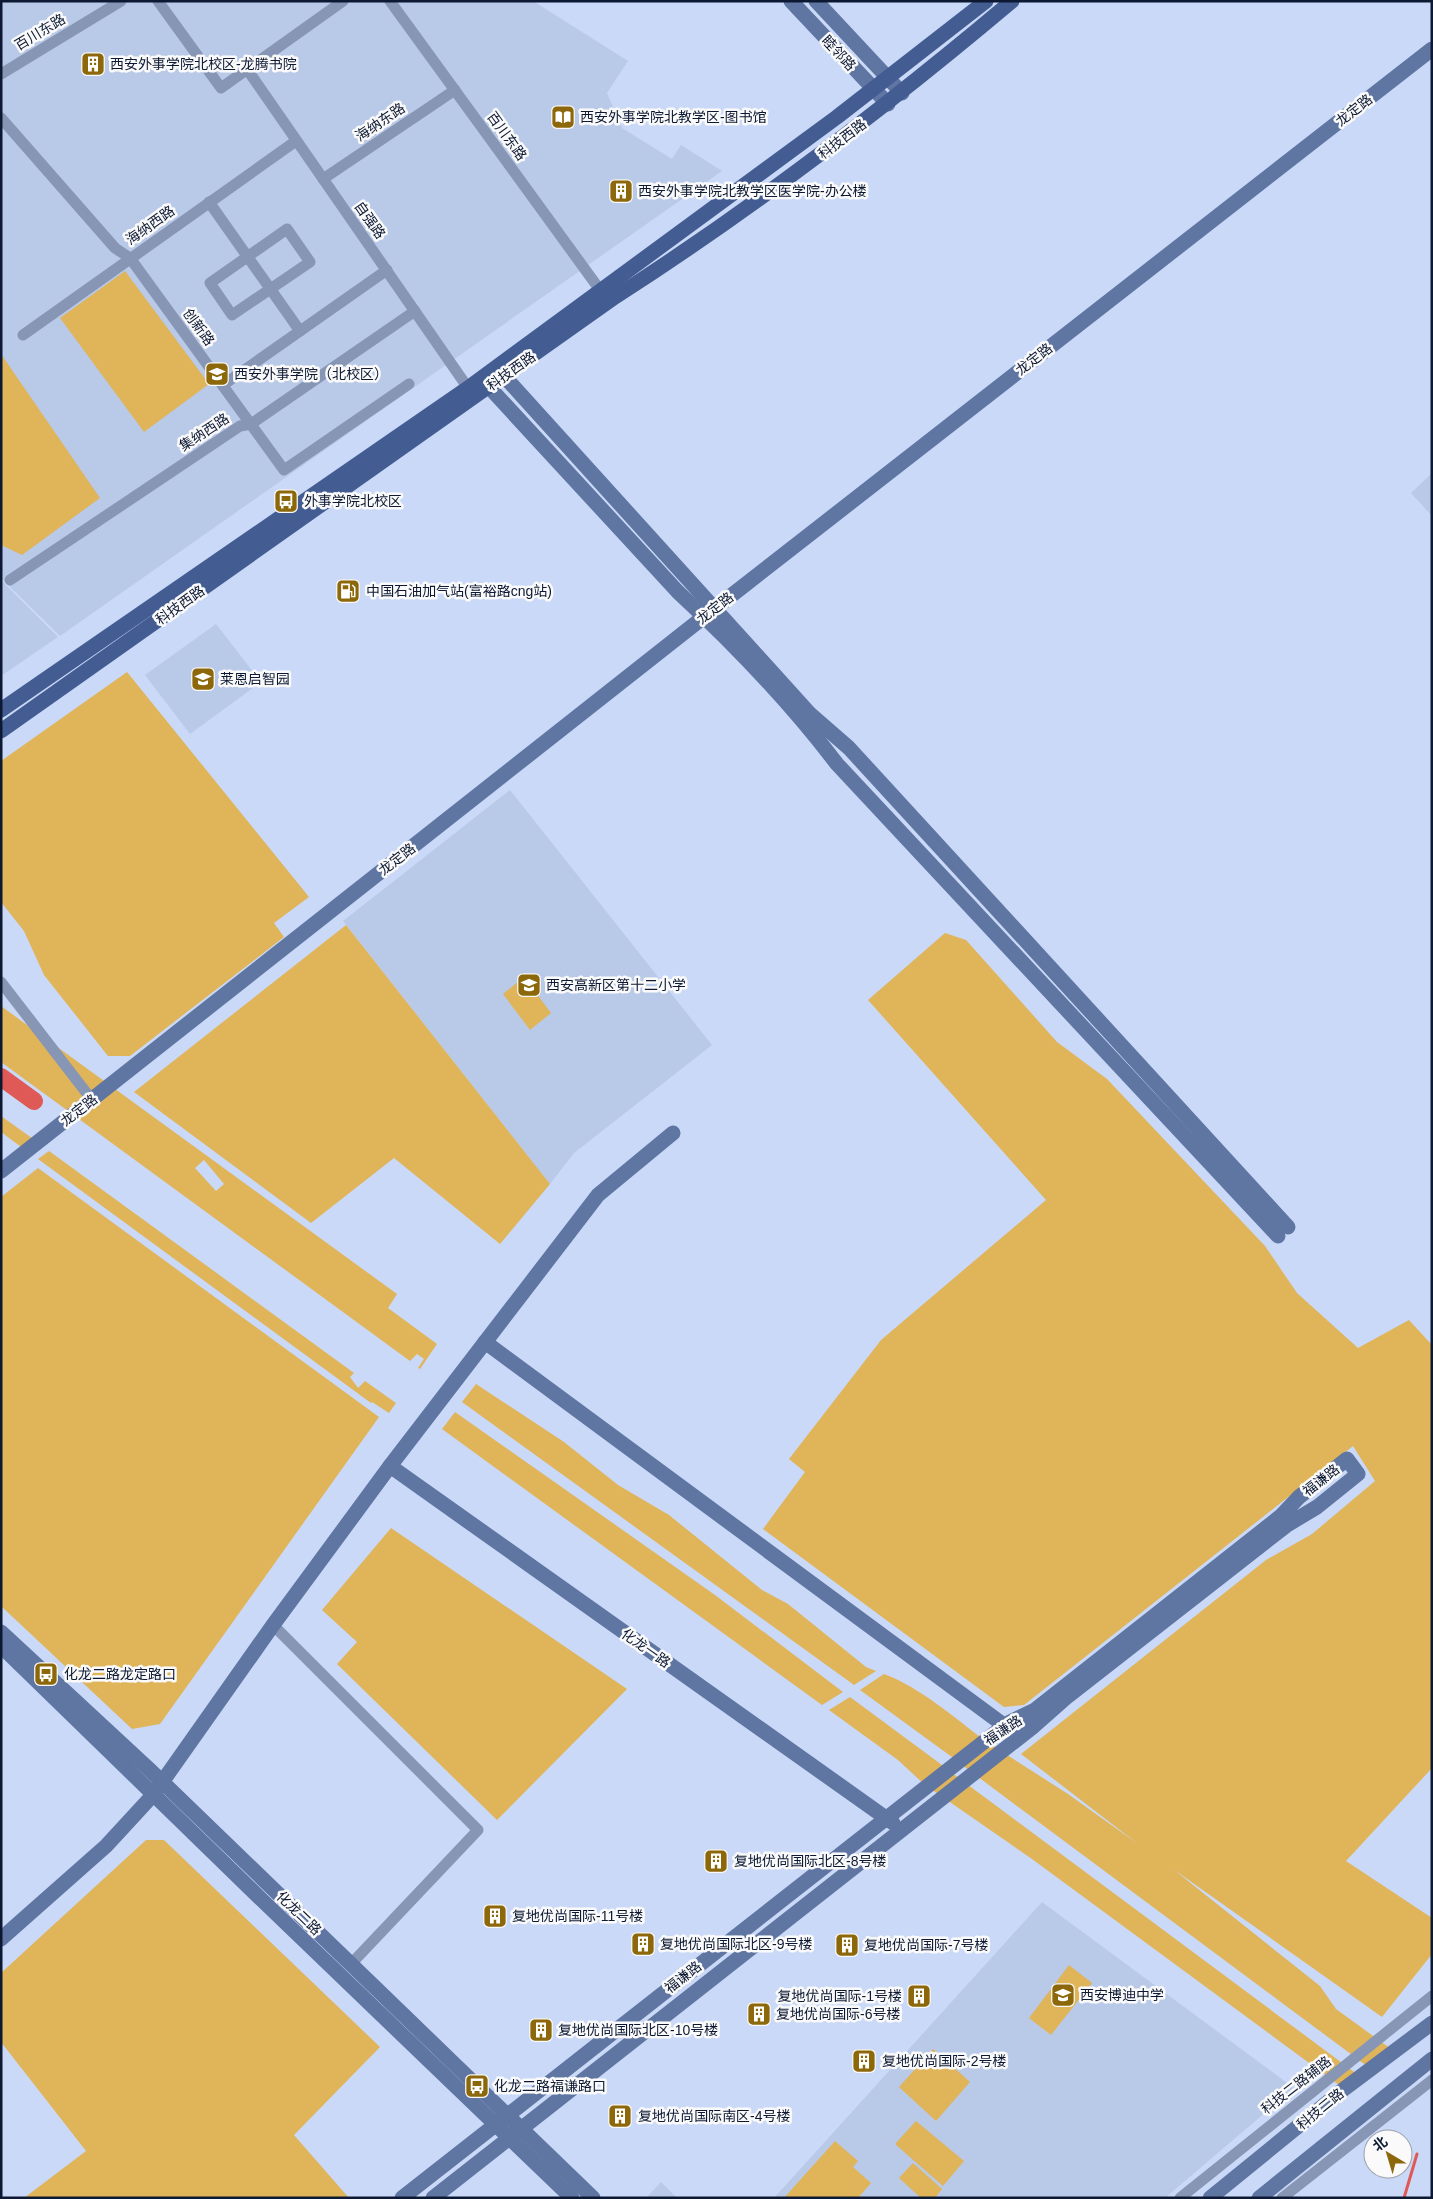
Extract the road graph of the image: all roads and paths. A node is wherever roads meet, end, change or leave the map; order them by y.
1 (121, 1) edge
2 (158, 1) edge
3 (343, 1) edge
4 (390, 1) edge
5 (791, 1) edge
6 (816, 1) edge
7 (986, 1) edge
8 (1012, 1) edge
9 (1432, 49) edge
10 (247, 69) junction
11 (1, 74) edge
12 (888, 78) junction
13 (874, 89) junction
14 (455, 90) junction
15 (902, 93) junction
16 (888, 104) junction
17 (1, 118) edge
18 (296, 141) junction
19 (323, 179) junction
20 (210, 202) junction
21 (248, 256) junction
22 (130, 258) junction
23 (386, 270) junction
24 (270, 289) junction
25 (600, 290) junction
26 (415, 311) junction
27 (300, 331) junction
28 (23, 335) dead end
29 (504, 376) junction
30 (409, 384) dead end
31 (222, 385) junction
32 (489, 387) junction
33 (468, 388) junction
34 (251, 424) junction
35 (10, 580) dead end
36 (710, 612) junction
37 (1, 710) edge
38 (1, 731) edge
39 (1, 982) edge
40 (92, 1100) junction
41 (673, 1133) dead end
42 (1, 1171) edge
43 (1283, 1232) dead end
44 (485, 1342) junction
45 (390, 1466) junction
46 (273, 1625) junction
47 (1, 1632) edge
48 (1, 1646) edge
49 (1005, 1726) junction
50 (162, 1782) junction
51 (154, 1795) junction
52 (886, 1818) junction
53 (902, 1830) junction
54 (1, 1938) edge
55 (351, 1964) junction
56 (1432, 1996) edge
57 (1432, 2023) edge
58 (1432, 2058) edge
59 (1432, 2080) edge
60 (502, 2120) junction
61 (516, 2133) junction
62 (402, 2198) edge
63 (433, 2198) edge
64 (572, 2198) edge
65 (593, 2198) edge
66 (1180, 2198) edge
67 (1210, 2198) edge
68 (1259, 2198) edge
69 (1282, 2198) edge

1 - 11 street, 百川东路
2 - 10 street
3 - 10 street
4 - 14 street, 百川东路
5 - 13 street, 睦邻路
6 - 12 street, 睦邻路
7 - 12 main road, 科技西路
8 - 15 main road, 科技西路
9 - 36 street, 龙定路
10 - 18 street, 自强路
12 - 13 main road, 科技西路
12 - 15 street, 睦邻路
13 - 16 street, 睦邻路
13 - 25 main road, 科技西路
14 - 19 street, 海纳东路
14 - 25 street, 百川东路
15 - 16 main road, 科技西路
16 - 29 main road, 科技西路
17 - 22 street, 创新路
18 - 19 street, 自强路
18 - 20 street, 海纳西路
19 - 23 street, 自强路
20 - 21 street
20 - 22 street, 海纳西路
21 - 24 street
21 - 24 street
21 - 24 street
22 - 28 street, 海纳西路
22 - 31 street, 创新路
23 - 26 street, 自强路
23 - 27 street
24 - 27 street
25 - 33 main road, 科技西路
26 - 33 street, 自强路
26 - 34 street, 集纳西路
27 - 31 street
29 - 32 main road, 科技西路
29 - 36 street
30 - 34 street, 创新路
31 - 34 street, 创新路
32 - 36 street
32 - 38 main road, 科技西路
33 - 37 main road, 科技西路
34 - 35 street, 集纳西路
36 - 40 street, 龙定路
36 - 43 street
39 - 40 street
40 - 42 street, 龙定路
41 - 44 street
44 - 45 street
44 - 49 street
45 - 46 street
45 - 52 street, 化龙一路
46 - 50 street
46 - 55 street
47 - 50 street, 化龙二路
48 - 51 street, 化龙二路
49 - 52 street, 福谦路
49 - 53 street, 福谦路
50 - 51 street
50 - 55 street, 化龙二路
51 - 54 street
51 - 60 street, 化龙二路
52 - 53 street, 化龙一路
52 - 60 street, 福谦路
53 - 61 street, 福谦路
55 - 60 street, 化龙二路
56 - 66 street, 科技二路辅路
57 - 67 street, 科技二路
58 - 68 street
59 - 69 street
60 - 61 street, 化龙二路
60 - 62 street, 福谦路
61 - 63 street, 福谦路
61 - 64 street, 化龙二路
61 - 65 street, 化龙二路

